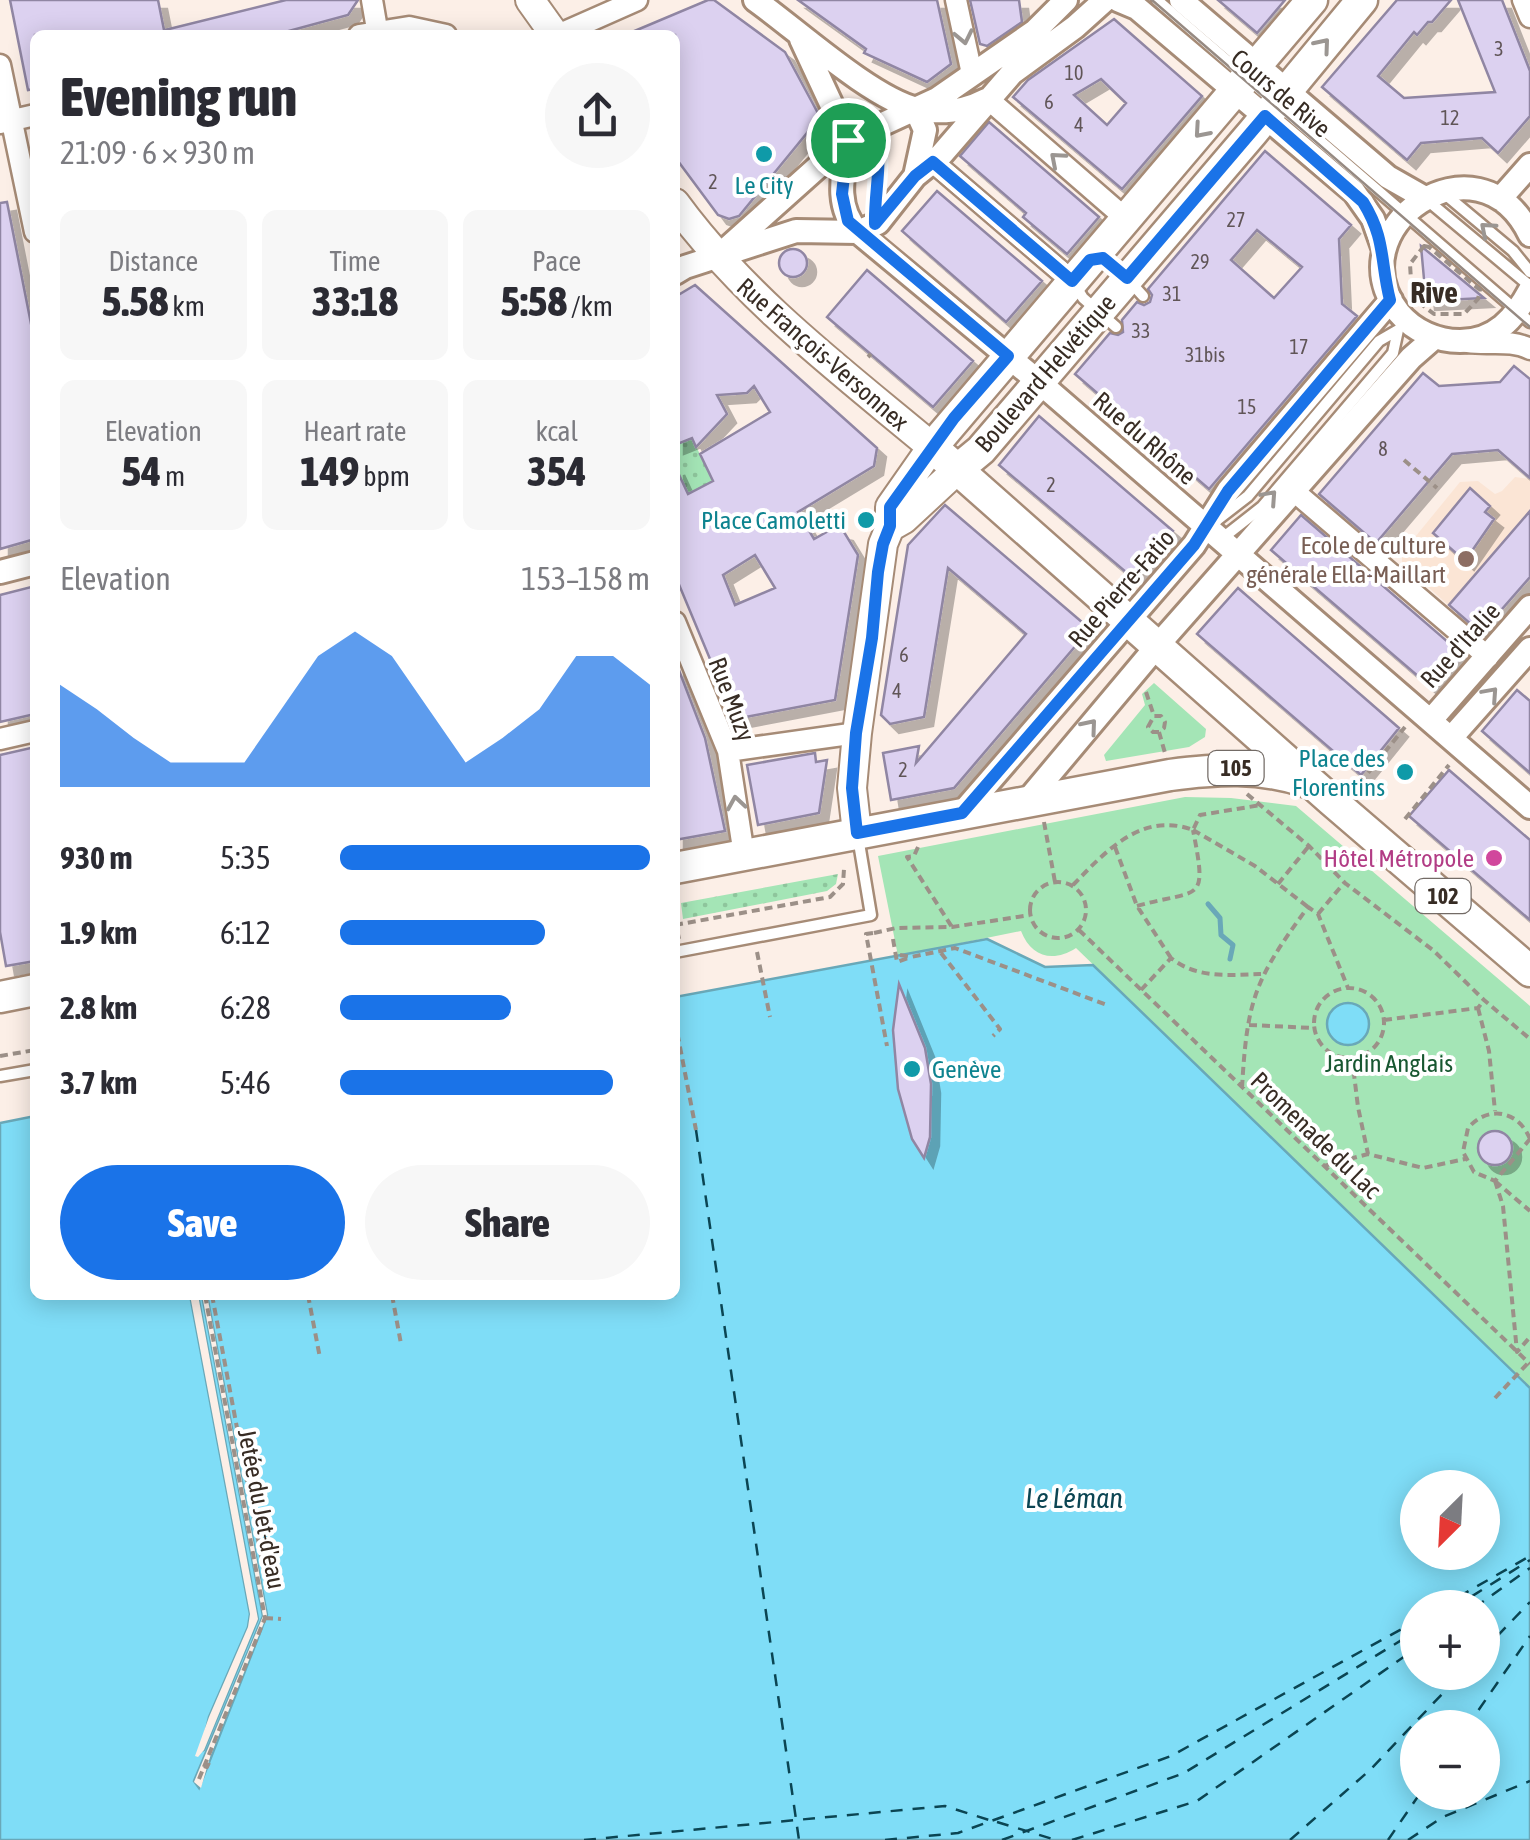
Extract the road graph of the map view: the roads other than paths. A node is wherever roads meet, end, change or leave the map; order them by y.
1 (372, 0) edge
2 (530, 0) edge
3 (638, 0) edge
4 (755, 0) edge
5 (956, 0) edge
6 (1066, 0) edge
7 (1105, 0) edge
8 (1118, 0) edge
9 (1157, 0) edge
10 (1181, 0) edge
11 (1312, 0) edge
12 (1362, 0) edge
13 (1523, 0) edge
14 (1530, 17) edge
15 (794, 28) junction
16 (371, 30) edge
17 (390, 30) edge
18 (423, 30) edge
19 (552, 30) edge
20 (568, 30) edge
21 (0, 66) edge
22 (972, 74) junction
23 (1246, 78) junction
24 (988, 99) junction
25 (1276, 103) junction
26 (915, 108) junction
27 (30, 116) edge
28 (5, 122) edge
29 (874, 128) junction
30 (848, 140) junction
31 (1530, 166) edge
32 (924, 169) junction
33 (1432, 195) junction
34 (1500, 200) junction
35 (680, 210) edge
36 (30, 214) edge
37 (1405, 215) junction
38 (1125, 218) junction
39 (874, 233) junction
40 (1530, 235) edge
41 (1384, 250) junction
42 (717, 258) junction
43 (680, 270) edge
44 (1081, 270) junction
45 (1530, 272) edge
46 (1135, 287) junction
47 (1530, 288) edge
48 (1390, 300) junction
49 (1524, 317) edge
50 (1107, 319) junction
51 (1434, 326) junction
52 (1461, 341) junction
53 (1530, 349) edge
54 (1008, 356) junction
55 (1039, 382) junction
56 (932, 447) junction
57 (958, 469) junction
58 (1294, 492) junction
59 (890, 526) junction
60 (1222, 541) junction
61 (30, 564) edge
62 (0, 572) edge
63 (1530, 607) edge
64 (1130, 621) junction
65 (680, 634) edge
66 (1157, 646) junction
67 (1488, 656) junction
68 (1525, 664) edge
69 (1430, 720) junction
70 (856, 733) junction
71 (30, 736) edge
72 (1451, 738) junction
73 (0, 739) edge
74 (728, 751) junction
75 (1312, 783) junction
76 (1530, 807) edge
77 (1035, 810) junction
78 (962, 813) junction
79 (857, 833) junction
80 (744, 855) junction
81 (680, 867) edge
82 (680, 951) edge
83 (1530, 971) edge
84 (30, 991) edge
85 (0, 997) edge
86 (30, 1071) edge
87 (0, 1076) edge

1 - 16 street
2 - 19 main road
3 - 20 street
4 - 15 street
5 -> 22 street
6 - 22 street
7 - 24 street
8 - 23 street, Cours de Rive
9 - 23 lane
10 - 23 street, Cours de Rive
11 - 23 main road, Boulevard Helvétique
25 -> 12 main road, Boulevard Helvétique
13 - 14 street
15 - 26 street
15 - 30 street
17 - 18 street
21 - 28 street
22 - 26 street
23 - 25 street, Cours de Rive
23 - 25 street, Cours de Rive
23 -> 38 main road, Boulevard Helvétique
24 - 26 street
24 - 32 street
38 -> 24 street
25 - 33 street, Cours de Rive
25 - 37 lane, Cours de Rive
25 - 41 street, Cours de Rive
25 - 46 main road, Boulevard Helvétique
26 - 29 street
26 - 32 street
27 - 28 street
28 - 36 street
29 - 30 street
29 - 39 lane
30 - 39 street
30 - 42 street
31 - 34 street
32 - 39 street
32 - 44 street
33 - 34 street
33 - 37 street
45 -> 33 lane
33 - 47 lane
34 - 40 street
35 - 42 main road, 102
37 - 41 street
37 - 49 lane, Cours de Rive
38 - 44 main road, Boulevard Helvétique
39 - 42 street
39 - 54 street, Rue du Rhône
41 - 48 street, Cours de Rive
42 - 43 street
42 - 56 main road, Rue François-Versonnex / 102
44 - 46 lane
44 - 50 lane
44 - 54 main road, Boulevard Helvétique
46 - 50 main road, Boulevard Helvétique
47 - 49 street
48 - 51 street
48 - 60 street, Rue Pierre-Fatio
49 - 52 street
50 - 55 main road, Boulevard Helvétique
51 - 52 street
51 - 58 street, Rue Pierre-Fatio
52 - 53 street
54 - 55 street, Rue du Rhône
54 - 56 main road, Boulevard Helvétique
55 - 57 main road, Boulevard Helvétique
55 - 60 street, Rue du Rhône
56 - 57 main road, Rue François-Versonnex / 102
56 - 59 main road
57 - 59 main road
57 - 64 main road, Rue François-Versonnex / 102
58 - 60 street, Rue Pierre-Fatio
58 - 67 street
59 - 70 main road
60 -> 60 lane
60 - 64 street, Rue Pierre-Fatio
60 - 66 street, Rue Pierre-Fatio
60 - 69 street, Rue du Rhône
61 - 62 street
63 - 67 street, Rue d'Italie
64 - 66 main road, Rue François-Versonnex / 102
64 - 78 street, Rue Pierre-Fatio
65 - 74 street, Rue Muzy
66 - 75 main road, 102
77 -> 66 street, Rue Pierre-Fatio
67 - 69 street, Rue d'Italie
72 -> 68 street
69 - 72 street, Rue du Rhône
70 - 74 street
70 - 79 main road
71 - 73 street
72 - 76 street, Rue du Rhône
80 -> 74 street, Rue Muzy
75 - 77 main road, 105
75 - 83 main road, 102
77 - 78 main road, 105
78 - 79 main road, 105
79 - 80 main road, 105
79 - 82 lane
80 - 81 main road, 105
84 - 85 main road
86 - 87 lane

